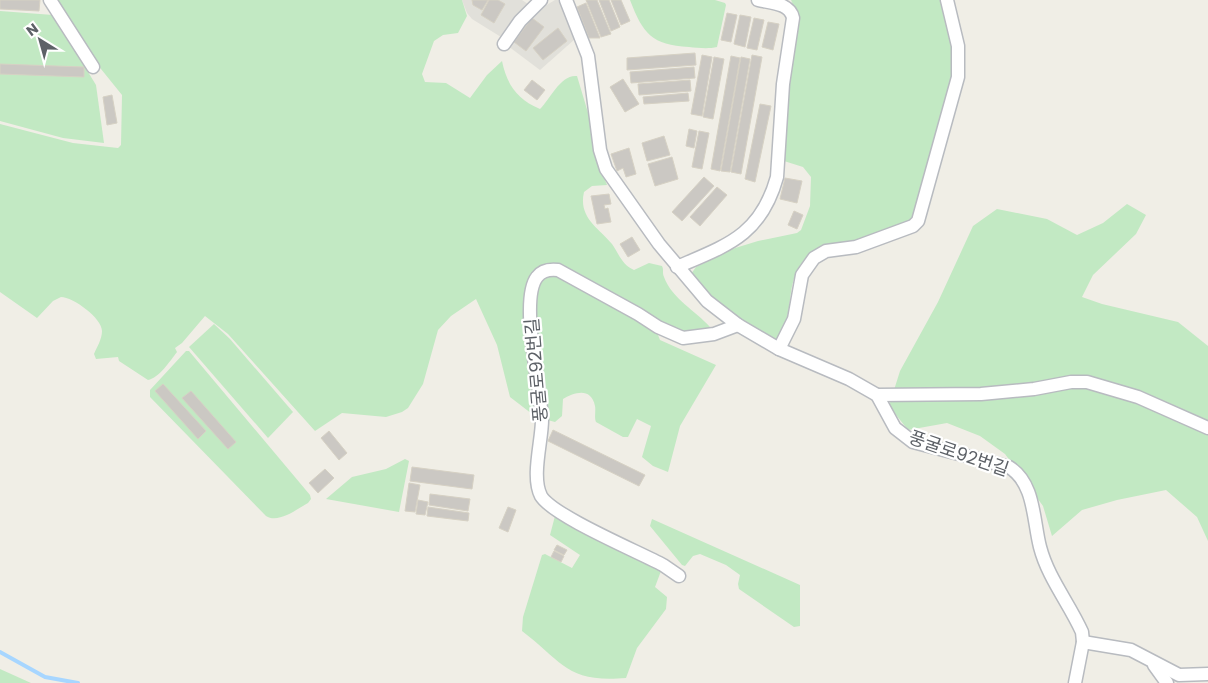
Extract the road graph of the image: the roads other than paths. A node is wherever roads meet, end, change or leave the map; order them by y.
1 (50, 0) edge
2 (541, 0) edge
3 (566, 0) edge
4 (758, 0) edge
5 (947, 0) edge
6 (504, 44) dead end
7 (93, 67) dead end
8 (677, 267) junction
9 (738, 325) junction
10 (779, 349) junction
11 (877, 395) junction
12 (1208, 428) edge
13 (679, 576) dead end
14 (1083, 642) junction
15 (1152, 662) junction
16 (1208, 674) edge
17 (1075, 683) edge
18 (1166, 683) edge

1 - 7 lane
2 - 6 lane
3 - 8 lane
4 - 8 lane
5 - 10 lane
8 - 9 lane
9 - 10 lane
9 - 13 lane, 풍굴로92번길
10 - 11 lane
11 - 12 lane
11 - 14 lane, 풍굴로92번길
14 - 15 lane
14 - 17 lane, 풍굴로92번길
15 - 16 lane
15 - 18 lane

